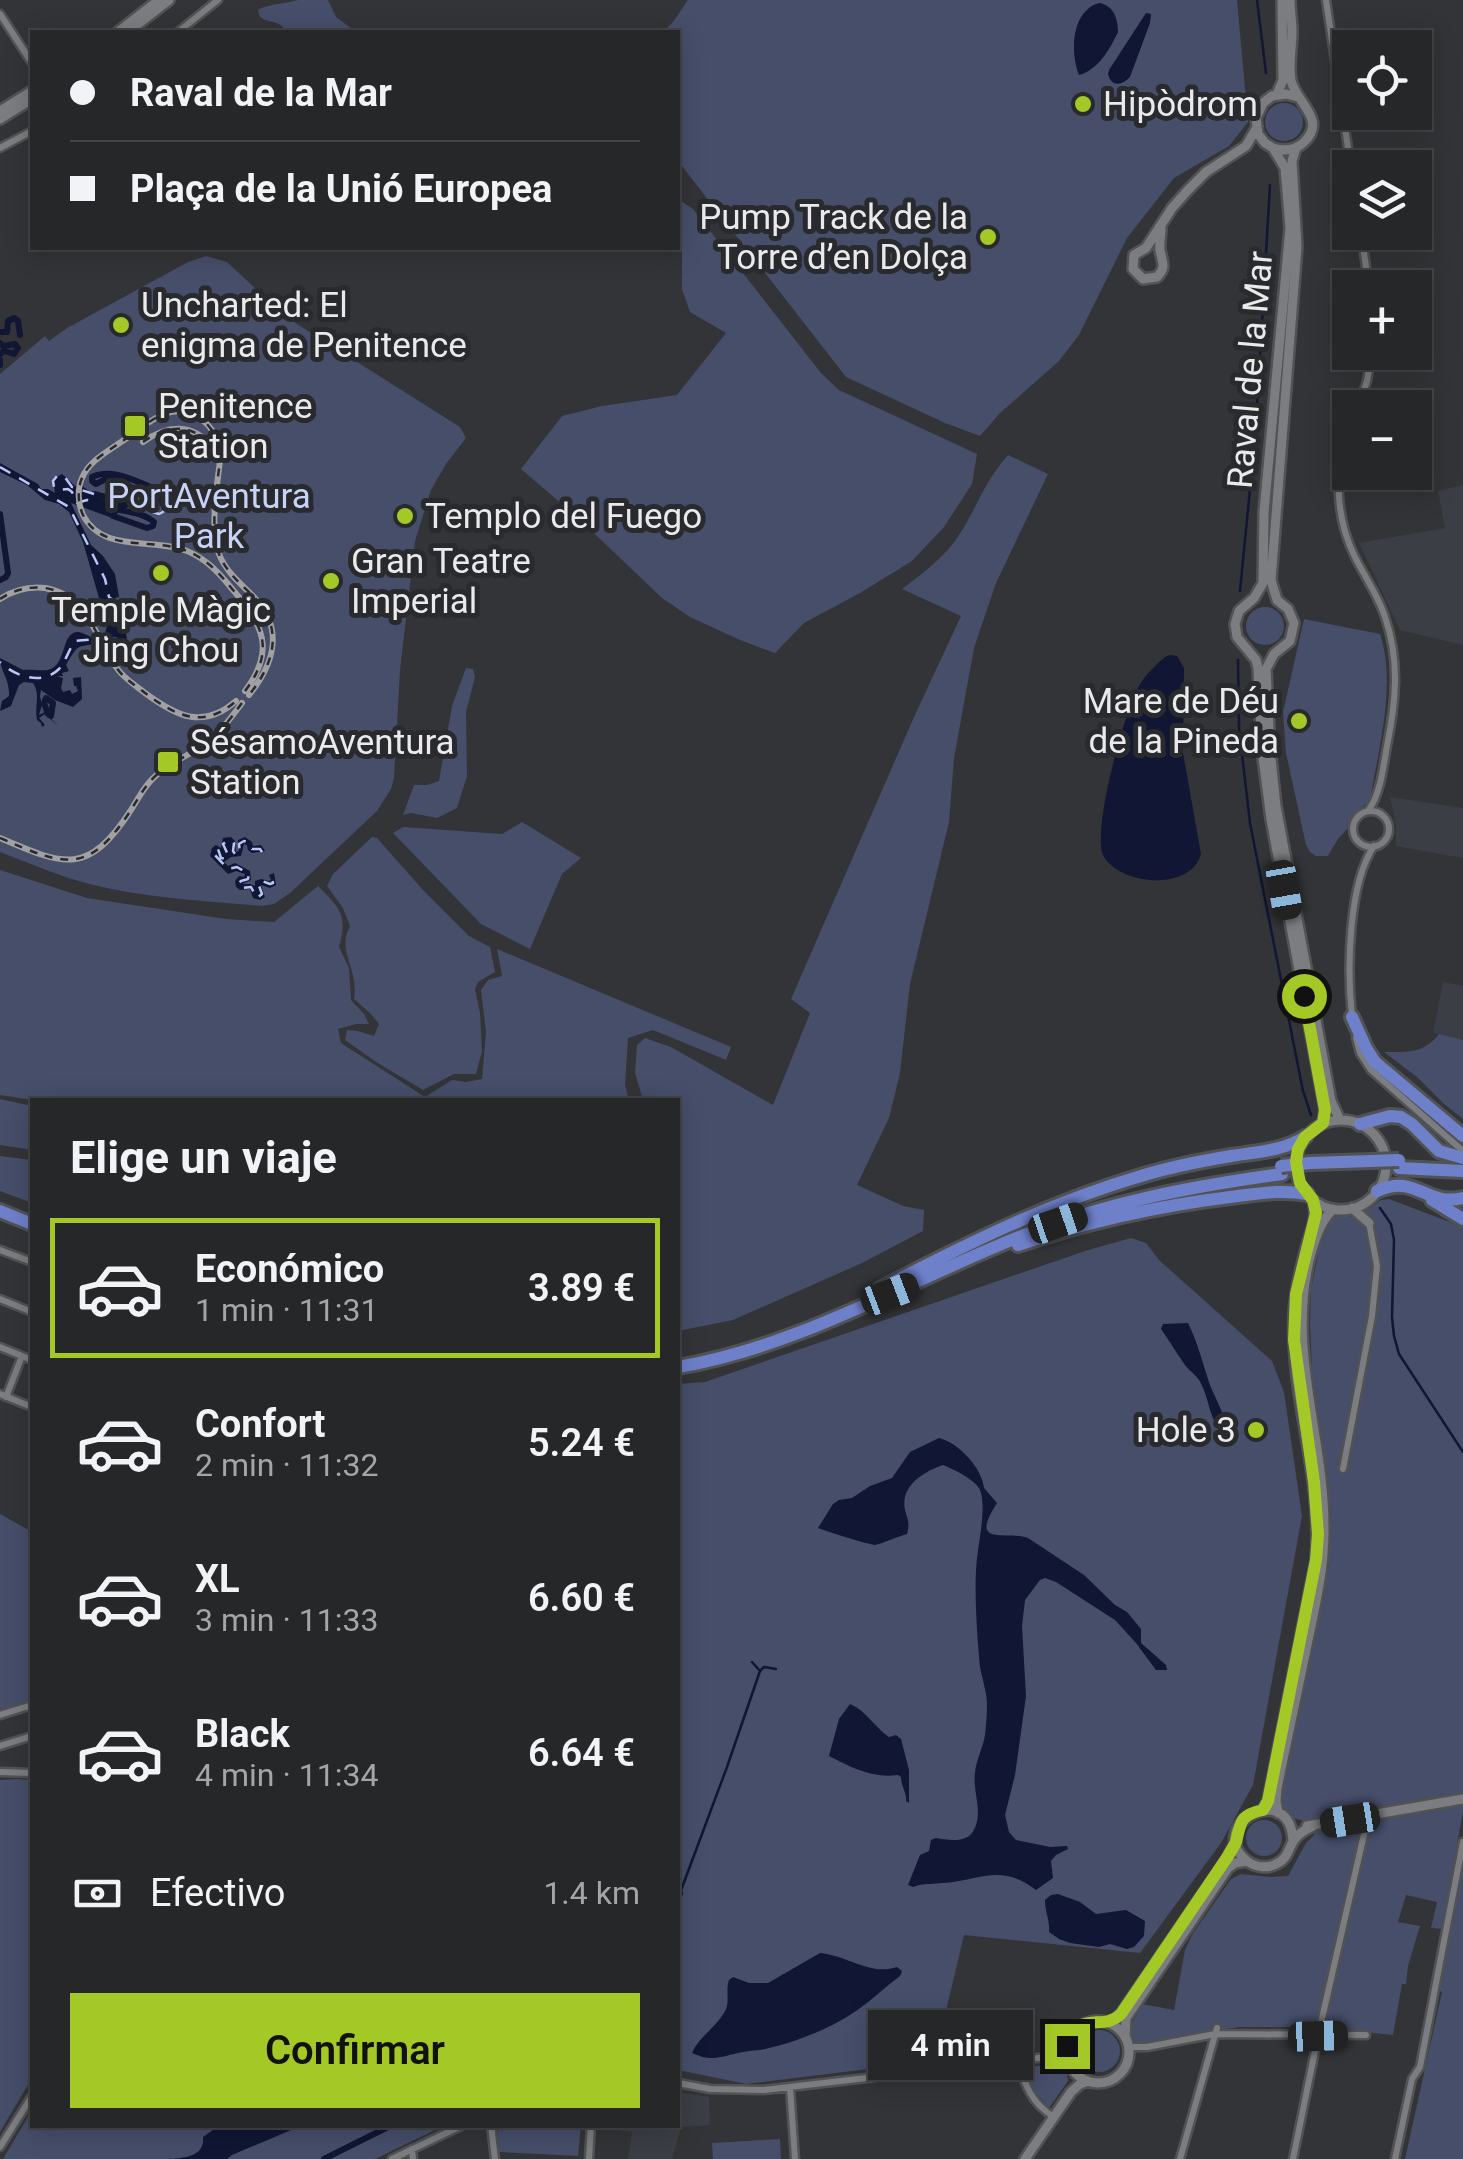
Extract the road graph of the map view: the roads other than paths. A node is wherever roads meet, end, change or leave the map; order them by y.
1 (158, 0) edge
2 (169, 0) edge
3 (218, 0) edge
4 (1282, 0) edge
5 (1290, 0) edge
6 (1326, 0) edge
7 (0, 14) edge
8 (120, 30) edge
9 (131, 30) edge
10 (180, 30) edge
11 (30, 61) edge
12 (30, 92) edge
13 (1277, 94) junction
14 (1298, 98) junction
15 (30, 100) edge
16 (0, 111) edge
17 (0, 119) edge
18 (1256, 129) junction
19 (30, 131) edge
20 (1246, 146) junction
21 (1269, 146) junction
22 (0, 148) edge
23 (1296, 148) junction
24 (1348, 150) edge
25 (1161, 228) junction
26 (1146, 248) junction
27 (1160, 254) junction
28 (1338, 490) edge
29 (1254, 598) junction
30 (1278, 600) junction
31 (1250, 652) junction
32 (1274, 654) junction
33 (1378, 791) junction
34 (1368, 812) junction
35 (1380, 814) junction
36 (1360, 843) junction
37 (1374, 846) junction
38 (1364, 866) junction
39 (1352, 1017) junction
40 (1340, 1120) junction
41 (1323, 1123) junction
42 (1360, 1124) junction
43 (1463, 1136) edge
44 (1305, 1137) junction
45 (1463, 1157) edge
46 (1399, 1164) junction
47 (1463, 1171) edge
48 (1414, 1187) junction
49 (1372, 1196) junction
50 (1310, 1197) junction
51 (1463, 1198) edge
52 (0, 1203) edge
53 (1352, 1208) junction
54 (1333, 1209) junction
55 (0, 1211) edge
56 (30, 1215) edge
57 (1463, 1219) edge
58 (30, 1223) edge
59 (1369, 1223) junction
60 (0, 1250) edge
61 (30, 1261) edge
62 (885, 1292) junction
63 (0, 1299) edge
64 (30, 1311) edge
65 (0, 1347) edge
66 (22, 1356) junction
67 (30, 1359) edge
68 (680, 1359) edge
69 (680, 1367) edge
70 (3, 1396) edge
71 (30, 1405) edge
72 (1343, 1469) dead end
73 (30, 1706) edge
74 (0, 1715) edge
75 (30, 1737) edge
76 (0, 1746) edge
77 (0, 1772) edge
78 (30, 1773) edge
79 (1463, 1799) edge
80 (1263, 1810) junction
81 (1278, 1813) junction
82 (1368, 1817) junction
83 (1290, 1825) junction
84 (1313, 1826) junction
85 (1236, 1842) junction
86 (1293, 1842) junction
87 (1463, 1842) edge
88 (1248, 1861) junction
89 (1108, 2022) junction
90 (1216, 2031) junction
91 (1366, 2035) dead end
92 (1318, 2036) junction
93 (1127, 2042) junction
94 (1067, 2046) junction
95 (1054, 2056) junction
96 (1068, 2059) junction
97 (1018, 2060) junction
98 (1075, 2072) junction
99 (1089, 2081) junction
100 (680, 2083) edge
101 (790, 2087) junction
102 (1071, 2092) junction
103 (30, 2099) edge
104 (1054, 2117) junction
105 (457, 2128) edge
106 (491, 2128) edge
107 (591, 2128) edge
108 (0, 2147) edge
109 (412, 2149) junction
110 (392, 2159) edge
111 (412, 2159) edge
112 (495, 2159) edge
113 (589, 2159) edge
114 (795, 2159) edge
115 (1025, 2159) edge
116 (1180, 2159) edge
117 (1293, 2159) edge
118 (1396, 2159) edge

1 - 8 street
2 - 9 street
3 - 10 street
4 - 13 street
5 - 14 street, Raval de la Mar
6 - 24 street
7 - 11 street
12 - 16 street
13 - 14 street
13 - 18 street
14 - 23 street, Raval de la Mar
15 - 17 street
18 - 20 street
18 - 21 street, Raval de la Mar
19 - 22 street
20 - 21 street
20 - 25 street
21 - 23 street
21 - 29 street, Raval de la Mar
23 - 30 street, Raval de la Mar
25 - 26 street
25 - 27 street
26 - 27 street
26 - 27 street
28 - 33 street
29 - 30 street
29 - 31 street, Raval de la Mar
30 - 32 street, Raval de la Mar
31 - 32 street
31 - 41 street, Raval de la Mar
32 - 40 street, Raval de la Mar
33 - 34 street
33 - 35 street
34 - 35 street
34 - 36 street
35 - 37 street
36 - 37 street
36 - 38 street
37 - 38 street
38 - 39 street
39 - 43 highway
39 - 45 street
40 - 41 street
40 - 42 street
41 - 44 street
42 - 45 highway
42 - 49 street
44 - 50 street
44 - 62 highway
45 - 46 highway
46 - 47 highway
46 - 62 highway, bridge
48 - 49 highway
48 - 51 highway
48 - 57 highway
49 - 53 street
49 - 59 street
50 - 54 street
50 - 62 highway
50 - 80 street
52 - 56 highway
53 - 54 street
53 - 59 street
54 - 81 street
55 - 58 highway
59 - 72 street
60 - 61 street
62 - 68 highway
62 - 69 highway
63 - 64 street
65 - 66 street
66 - 67 street
66 - 70 street
70 - 71 street
73 - 74 street
75 - 76 street
77 - 78 street
79 - 82 street
80 - 81 street
80 - 85 street
81 - 83 street
82 - 84 street
82 - 92 street
83 - 84 street
83 - 86 street
84 - 86 street
85 - 88 street
85 - 89 street
86 - 88 street
87 - 118 street
88 - 93 street
89 - 93 street
89 - 94 street
90 - 92 street
90 - 93 street
90 - 116 street
91 - 92 street
92 - 117 street
93 - 99 street
94 - 95 street
94 - 96 street
95 - 96 street
95 - 97 street
96 - 98 street
97 - 101 street
97 - 104 street
98 - 99 street
98 - 102 street
99 - 102 street
100 - 101 street
101 - 114 street
102 - 104 street
103 - 108 street
104 - 115 street
105 - 109 street
106 - 112 street
107 - 113 street
109 - 110 street
109 - 111 street

